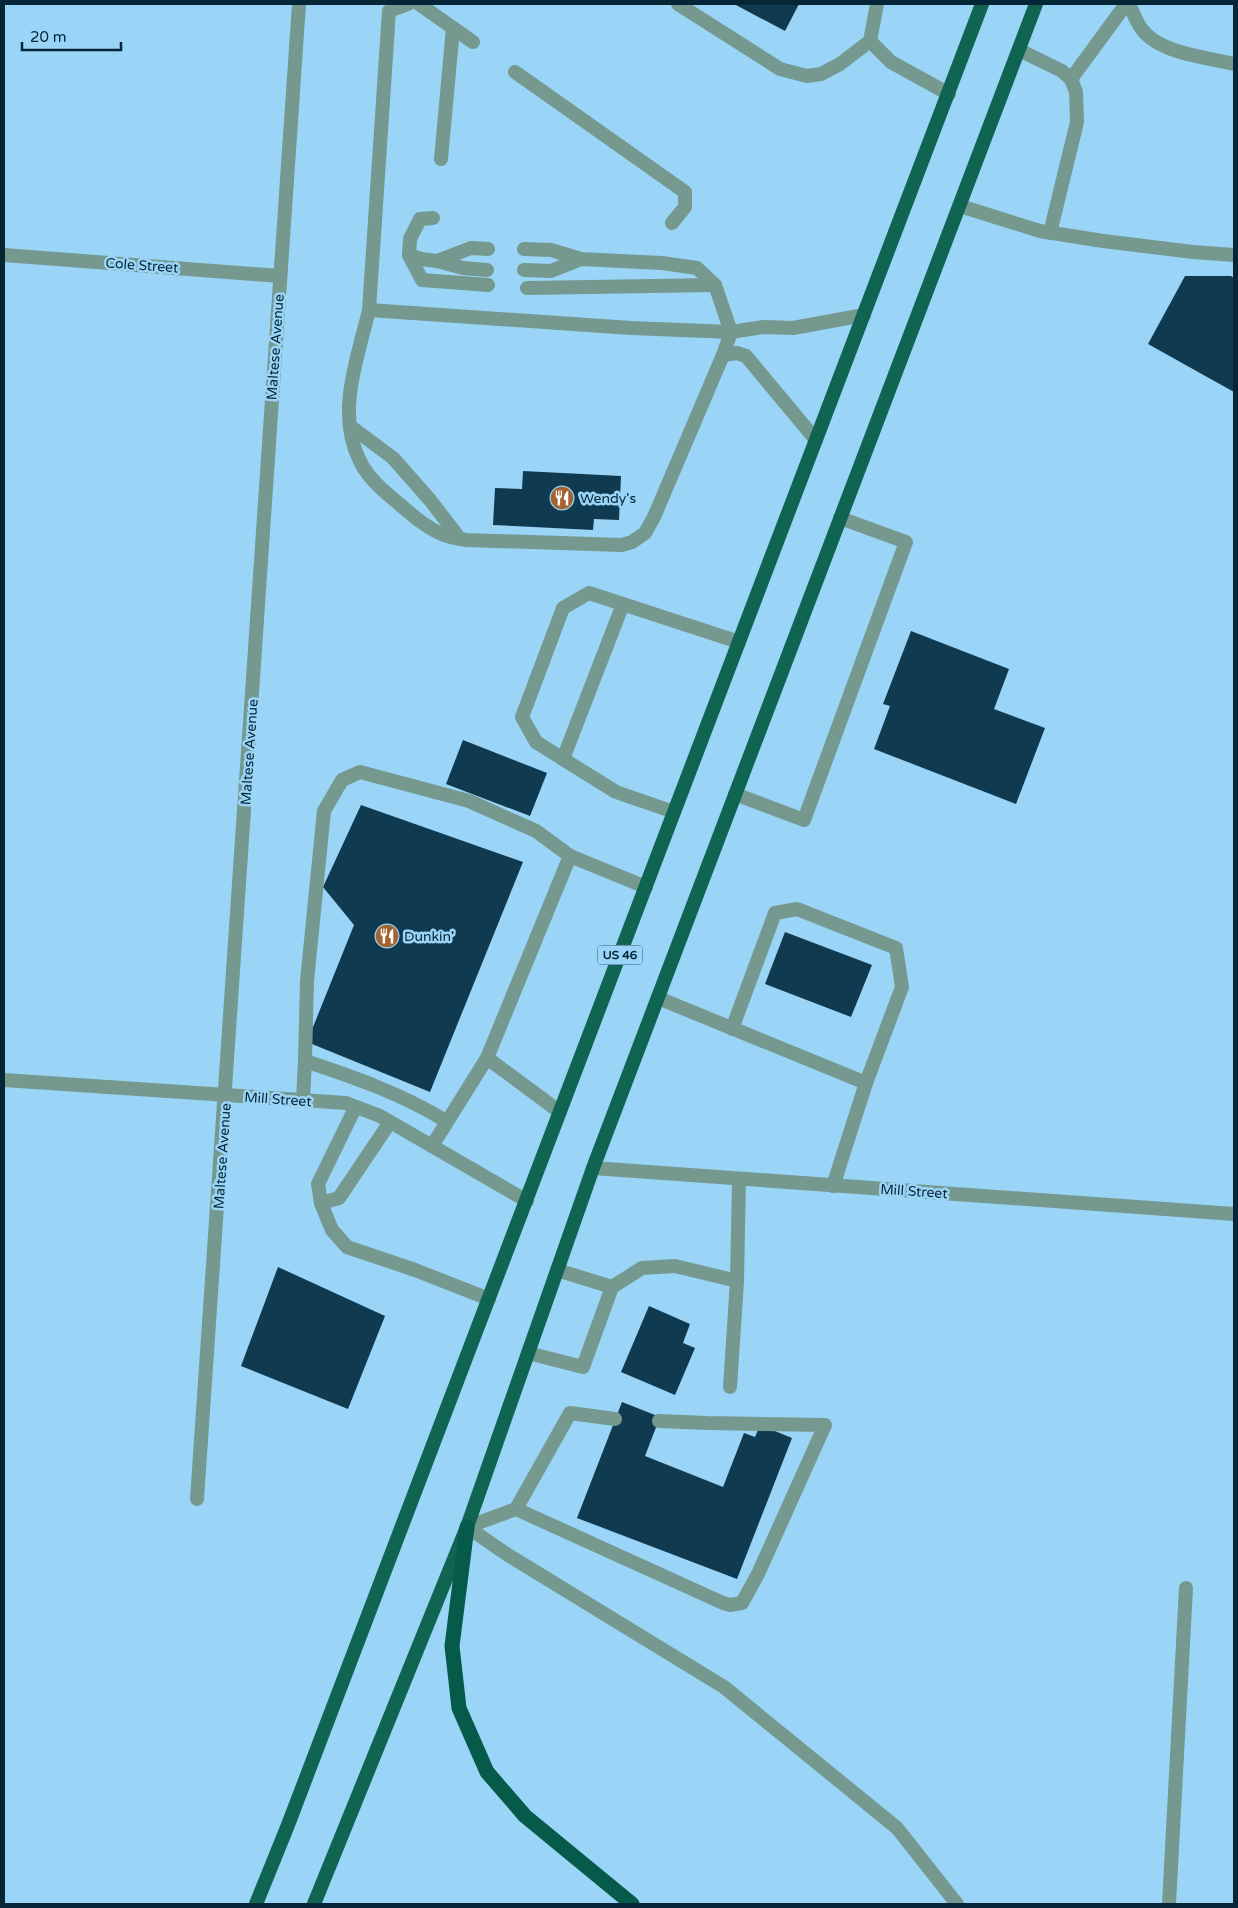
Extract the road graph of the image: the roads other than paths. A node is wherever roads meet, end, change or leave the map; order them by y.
1 (299, 4) edge
2 (408, 4) edge
3 (419, 4) edge
4 (678, 4) edge
5 (877, 4) edge
6 (982, 4) edge
7 (1036, 4) edge
8 (1127, 4) edge
9 (453, 28) junction
10 (870, 41) junction
11 (473, 42) dead end
12 (1019, 50) junction
13 (1234, 64) edge
14 (516, 72) dead end
15 (1071, 79) junction
16 (949, 94) junction
17 (441, 159) dead end
18 (960, 206) junction
19 (433, 218) dead end
20 (672, 223) dead end
21 (1050, 233) junction
22 (488, 249) dead end
23 (524, 249) dead end
24 (4, 255) edge
25 (409, 255) junction
26 (1234, 255) edge
27 (581, 259) junction
28 (437, 261) junction
29 (487, 270) dead end
30 (524, 270) dead end
31 (280, 276) junction
32 (488, 285) dead end
33 (715, 285) junction
34 (527, 288) dead end
35 (369, 310) junction
36 (864, 315) junction
37 (731, 332) junction
38 (723, 355) junction
39 (350, 426) junction
40 (816, 440) junction
41 (840, 518) junction
42 (460, 539) junction
43 (623, 604) junction
44 (739, 642) junction
45 (563, 759) junction
46 (735, 794) junction
47 (674, 812) junction
48 (570, 856) junction
49 (646, 887) junction
50 (658, 998) junction
51 (732, 1028) junction
52 (486, 1058) junction
53 (305, 1061) junction
54 (4, 1080) edge
55 (866, 1083) junction
56 (226, 1095) junction
57 (303, 1100) junction
58 (355, 1108) junction
59 (560, 1112) junction
60 (446, 1121) junction
61 (390, 1122) junction
62 (432, 1146) junction
63 (593, 1168) junction
64 (739, 1179) junction
65 (833, 1186) junction
66 (527, 1200) junction
67 (321, 1203) junction
68 (1234, 1214) edge
69 (557, 1270) junction
70 (736, 1281) junction
71 (612, 1287) junction
72 (489, 1299) junction
73 (528, 1353) junction
74 (730, 1387) dead end
75 (615, 1419) dead end
76 (659, 1421) dead end
77 (197, 1499) dead end
78 (516, 1509) junction
79 (467, 1526) junction
80 (1186, 1588) dead end
81 (256, 1904) edge
82 (314, 1904) edge
83 (632, 1904) edge
84 (957, 1904) edge
85 (1169, 1904) edge

1 - 31 street, Maltese Avenue
2 - 35 street
3 - 9 street
4 - 10 street
5 - 10 street
6 - 16 highway, US 46
7 - 12 highway
8 - 13 street
8 - 15 street
9 - 11 street
9 - 17 street
10 - 16 street
12 - 15 street
12 - 18 highway
14 - 20 street
15 - 21 street
16 - 36 highway, US 46
18 - 21 street
18 - 41 highway
19 - 25 street
21 - 26 street
22 - 28 street
23 - 27 street
24 - 31 street, Cole Street
25 - 28 street
25 - 32 street
27 - 30 street
27 - 33 street
28 - 29 street
31 - 56 street, Maltese Avenue
33 - 34 street
33 - 37 street
35 - 37 street
35 - 39 street
36 - 37 street
36 - 40 highway, US 46
37 - 38 street
38 - 40 street
38 - 42 street
39 - 42 street
39 - 42 street
40 - 44 highway, US 46
41 - 46 highway
41 - 46 street
43 - 44 street
43 - 45 street
43 - 45 street
44 - 47 highway, US 46
45 - 47 street
46 - 50 highway
47 - 49 highway, US 46
48 - 49 street
48 - 52 street
48 - 53 street
49 - 59 highway, US 46
50 - 51 street
50 - 63 highway
51 - 55 street
51 - 55 street
52 - 59 street
52 - 60 street
53 - 57 street
53 - 60 street
54 - 56 street, Mill Street
55 - 65 street
56 - 57 street, Mill Street
56 - 77 street, Maltese Avenue
57 - 58 street, Mill Street
58 - 61 street, Mill Street
58 - 67 street
59 - 66 highway, US 46
60 - 62 street
61 - 62 street, Mill Street
61 - 67 street
62 - 66 street, Mill Street
63 - 64 street, Mill Street
63 - 69 highway
64 - 65 street, Mill Street
64 - 70 street
65 - 68 street, Mill Street
66 - 72 highway, US 46
67 - 72 street
69 - 71 street
69 - 73 highway
70 - 71 street
70 - 74 street
71 - 73 street
72 - 81 highway, US 46
73 - 79 highway
75 - 78 street
76 - 78 street
78 - 79 street
79 - 82 highway
79 - 83 highway
79 - 84 street
80 - 85 street

